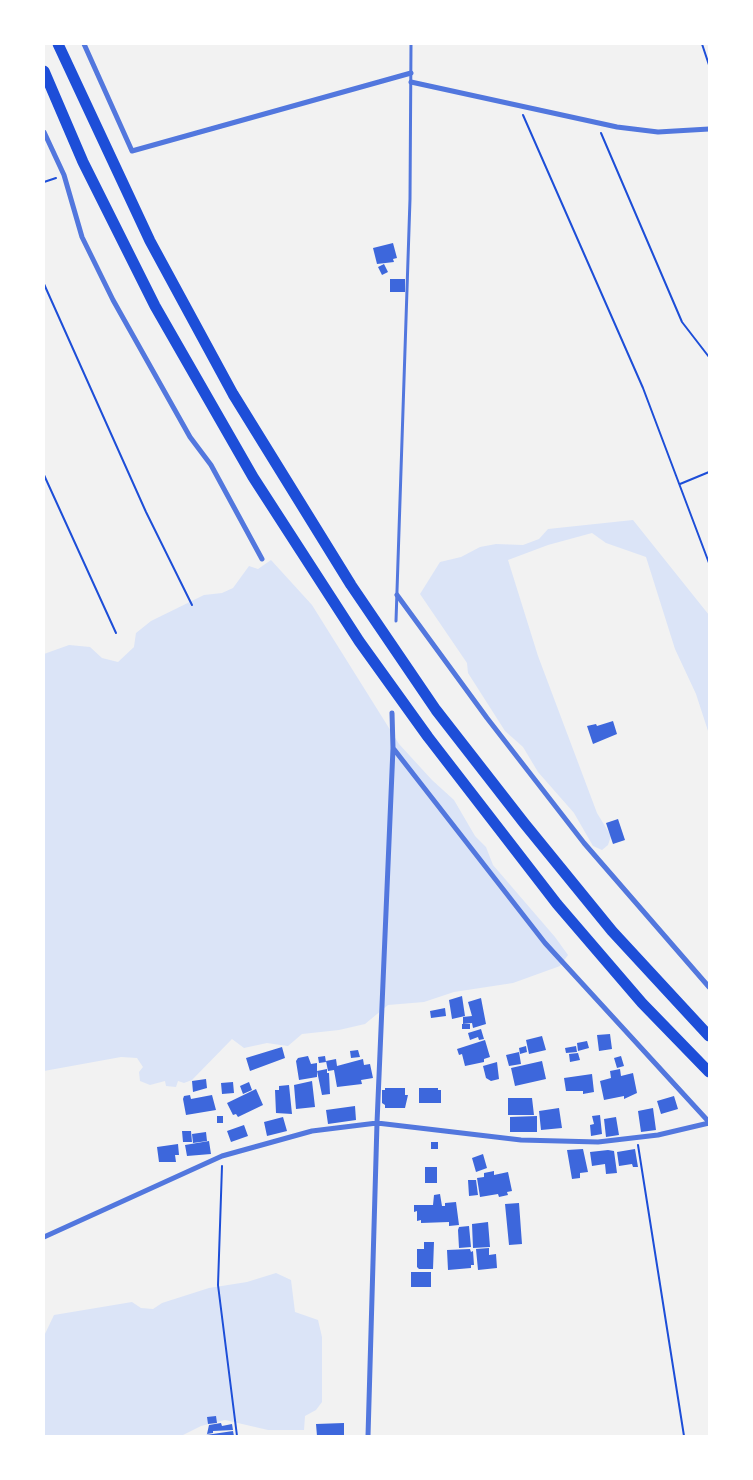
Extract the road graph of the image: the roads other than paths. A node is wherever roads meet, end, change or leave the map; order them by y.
1 (58, 44) edge
2 (84, 44) edge
3 (411, 44) edge
4 (44, 71) edge
5 (411, 73) junction
6 (411, 82) junction
7 (709, 129) edge
8 (44, 132) edge
9 (262, 559) dead end
10 (397, 595) junction
11 (396, 621) dead end
12 (392, 713) dead end
13 (393, 748) junction
14 (709, 986) edge
15 (709, 1036) edge
16 (709, 1072) edge
17 (709, 1122) edge
18 (378, 1123) junction
19 (44, 1237) edge
20 (368, 1436) edge

1 - 15 highway
2 - 5 street
3 - 5 lane
4 - 16 highway
5 - 6 lane
6 - 7 street
6 - 10 lane
8 - 9 street
10 - 11 lane
10 - 14 street
12 - 13 street
13 - 17 street
13 - 18 street
17 - 18 street
18 - 19 street
18 - 20 street

